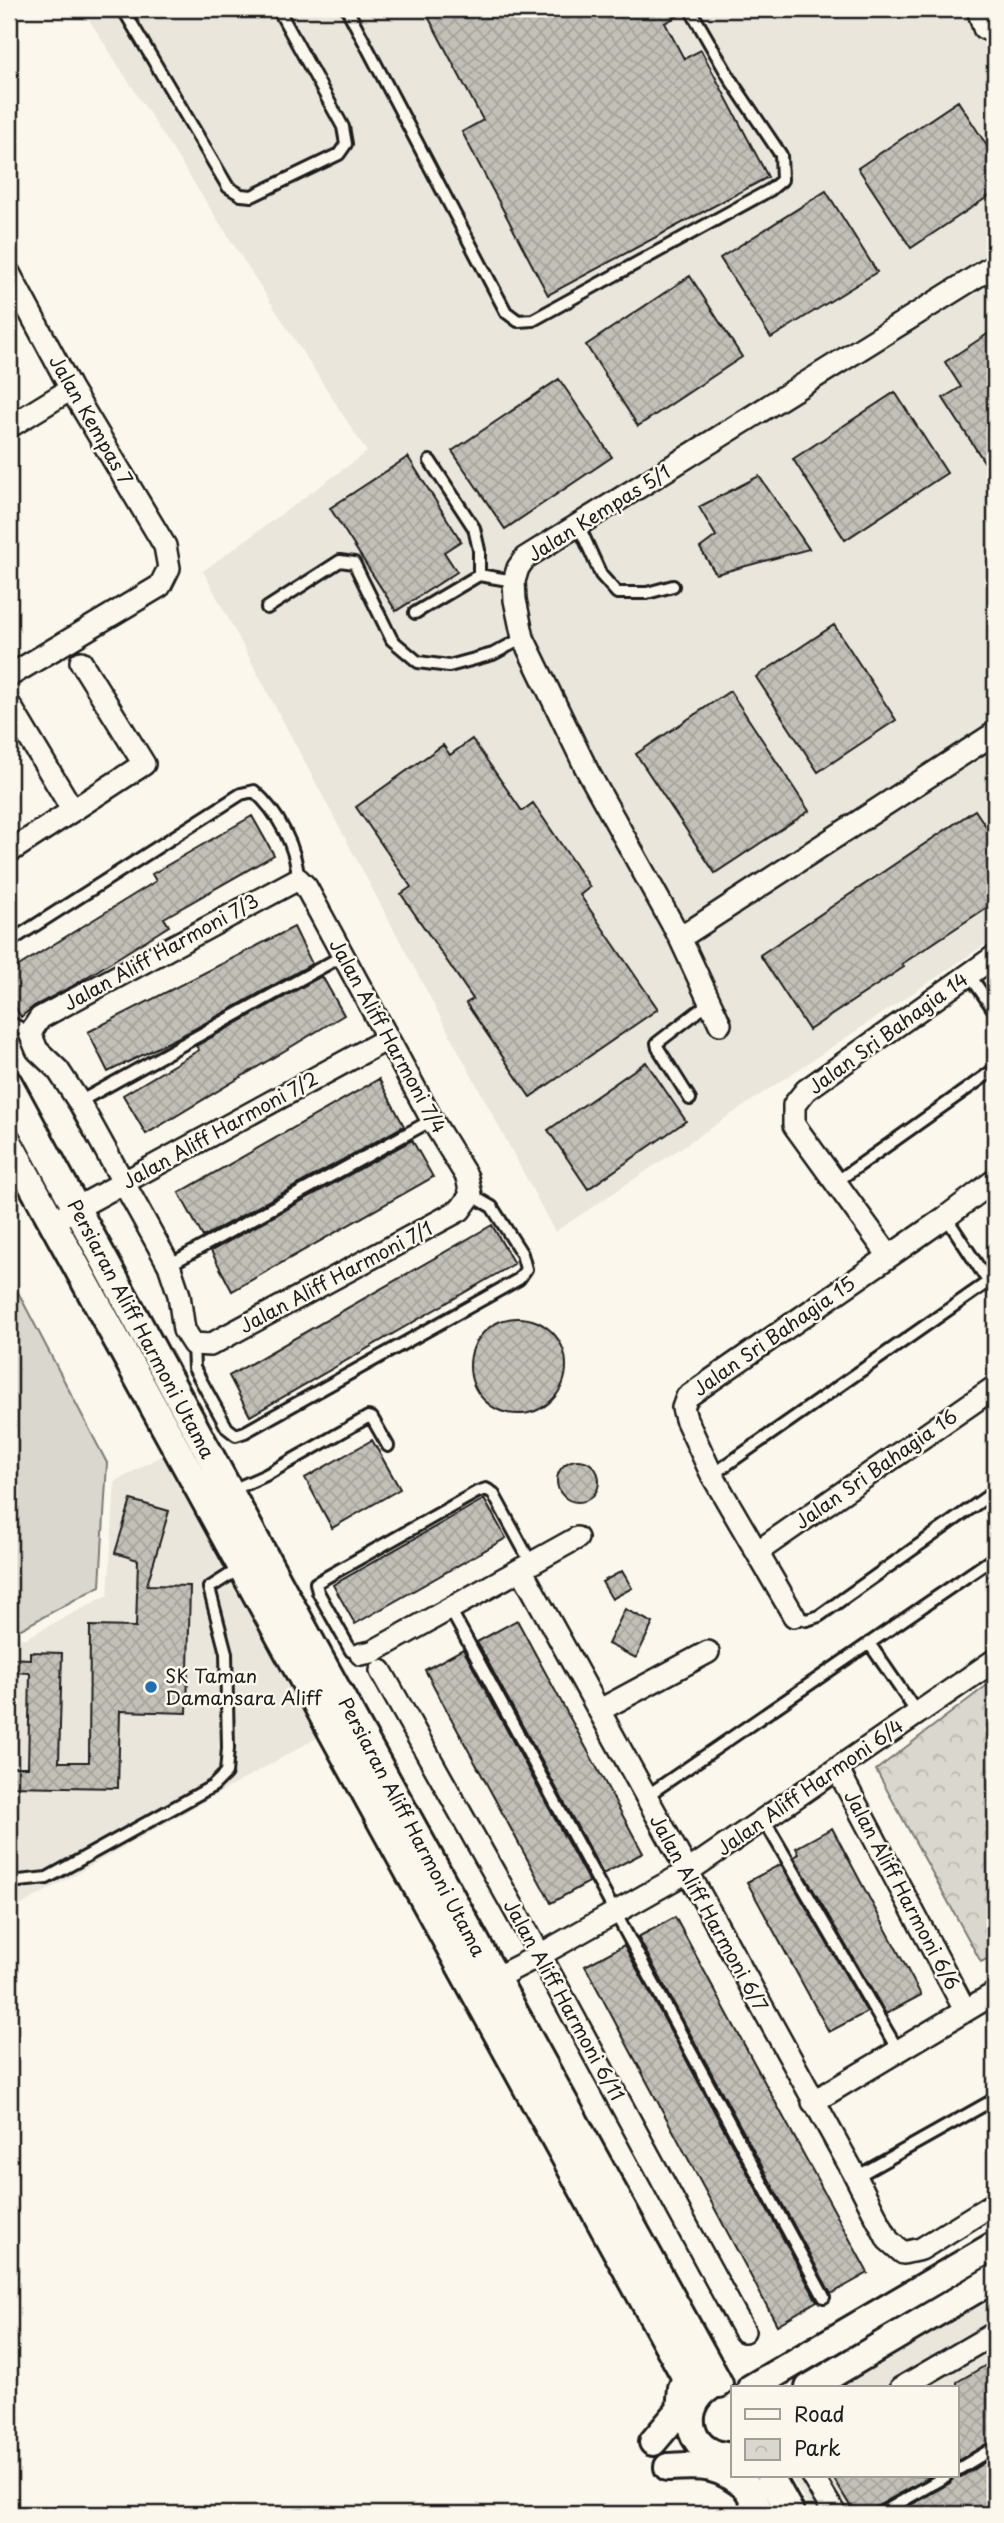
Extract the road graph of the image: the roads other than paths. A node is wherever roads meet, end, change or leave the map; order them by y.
1 (123, 9) edge
2 (278, 9) edge
3 (347, 9) edge
4 (690, 9) edge
5 (978, 9) edge
6 (995, 33) edge
7 (995, 265) edge
8 (9, 273) edge
9 (71, 389) junction
10 (9, 427) edge
11 (430, 461) dead end
12 (579, 524) junction
13 (479, 575) junction
14 (514, 581) junction
15 (673, 586) dead end
16 (267, 608) dead end
17 (415, 612) dead end
18 (523, 638) junction
19 (81, 662) dead end
20 (9, 676) edge
21 (9, 704) edge
22 (995, 733) edge
23 (72, 809) junction
24 (9, 852) edge
25 (298, 879) junction
26 (680, 938) junction
27 (9, 942) edge
28 (344, 955) junction
29 (995, 956) edge
30 (970, 974) junction
31 (709, 1003) junction
32 (995, 1012) edge
33 (9, 1022) edge
34 (720, 1024) dead end
35 (30, 1033) junction
36 (387, 1039) junction
37 (995, 1069) edge
38 (9, 1084) edge
39 (690, 1099) dead end
40 (79, 1102) junction
41 (432, 1120) junction
42 (9, 1143) edge
43 (995, 1180) edge
44 (836, 1182) junction
45 (124, 1183) junction
46 (471, 1195) junction
47 (76, 1209) junction
48 (946, 1217) junction
49 (52, 1221) junction
50 (889, 1256) junction
51 (169, 1265) junction
52 (992, 1279) edge
53 (995, 1292) edge
54 (193, 1344) junction
55 (995, 1387) edge
56 (388, 1446) dead end
57 (712, 1475) junction
58 (995, 1491) edge
59 (228, 1492) junction
60 (577, 1538) dead end
61 (757, 1552) junction
62 (995, 1557) edge
63 (526, 1566) junction
64 (242, 1567) junction
65 (449, 1607) junction
66 (794, 1616) joint
67 (869, 1643) junction
68 (708, 1652) dead end
69 (361, 1654) joint
70 (995, 1660) edge
71 (381, 1671) dead end
72 (600, 1710) junction
73 (917, 1713) junction
74 (838, 1770) junction
75 (645, 1797) junction
76 (764, 1820) junction
77 (687, 1872) junction
78 (9, 1879) edge
79 (615, 1914) junction
80 (540, 1955) junction
81 (484, 1984) junction
82 (995, 1993) edge
83 (965, 2010) junction
84 (899, 2052) junction
85 (995, 2099) edge
86 (814, 2102) junction
87 (856, 2177) junction
88 (995, 2203) edge
89 (995, 2245) edge
90 (995, 2278) edge
91 (824, 2297) dead end
92 (744, 2331) dead end
93 (995, 2335) edge
94 (680, 2367) junction
95 (754, 2386) edge
96 (812, 2386) edge
97 (905, 2386) edge
98 (721, 2390) edge
99 (653, 2442) dead end
100 (995, 2447) edge
101 (731, 2463) edge
102 (668, 2467) dead end
103 (958, 2469) edge
104 (731, 2475) edge
105 (746, 2478) edge
106 (752, 2478) edge
107 (813, 2478) edge
108 (943, 2478) edge
109 (761, 2514) edge
110 (791, 2514) edge
111 (835, 2514) edge
112 (880, 2514) edge

1 - 2 lane
3 - 4 lane
5 - 6 street
7 - 12 street, Jalan Kempas 5/1
8 - 9 street, Jalan Kempas 7
9 - 10 street
9 - 20 street, Jalan Kempas 7
11 - 13 lane
12 - 14 street, Jalan Kempas 5/1
12 - 15 lane
13 - 14 lane
13 - 17 lane
14 - 18 street, Jalan Kempas 5/1
16 - 18 lane
18 - 26 street, Jalan Kempas 5/1
19 - 23 street
21 - 23 street
22 - 26 street
23 - 24 street
25 - 27 lane
25 - 28 street, Jalan Aliff Harmoni 7/4
25 - 35 street, Jalan Aliff Harmoni 7/3
26 - 31 street, Jalan Kempas 5/1
28 - 36 street, Jalan Aliff Harmoni 7/4
28 - 40 lane
29 - 30 street, Jalan Sri Bahagia 14
30 - 32 lane
30 - 44 street, Jalan Sri Bahagia 14
31 - 34 street, Jalan Kempas 5/1
31 - 39 lane
33 - 35 lane
35 - 40 street
36 - 41 street, Jalan Aliff Harmoni 7/4
36 - 45 street, Jalan Aliff Harmoni 7/2
37 - 44 lane
38 - 47 street, Persiaran Aliff Harmoni Utama
40 - 45 street
41 - 46 street, Jalan Aliff Harmoni 7/4
41 - 51 lane
42 - 49 street, Persiaran Aliff Harmoni Utama
43 - 48 street, Jalan Sri Bahagia 15
44 - 50 street, Jalan Sri Bahagia 14
45 - 47 street, Jalan Aliff Harmoni 7/2
45 - 51 street
46 - 54 street, Jalan Aliff Harmoni 7/1
46 - 54 lane
47 - 49 street, Jalan Aliff Harmoni 7/2
47 - 59 street, Persiaran Aliff Harmoni Utama
48 - 50 street, Jalan Sri Bahagia 15
48 - 52 lane
49 - 64 street, Persiaran Aliff Harmoni Utama
50 - 57 street, Jalan Sri Bahagia 15
51 - 54 street
52 - 53 lane
52 - 57 lane
55 - 61 street, Jalan Sri Bahagia 16
56 - 59 lane
57 - 61 street, Jalan Sri Bahagia 15
58 - 66 lane
59 - 81 street, Persiaran Aliff Harmoni Utama
60 - 63 street
61 - 66 street, Jalan Sri Bahagia 15
62 - 67 lane
63 - 65 street
63 - 69 lane
63 - 72 street, Jalan Aliff Harmoni 6/7
64 - 78 lane
64 - 81 street, Persiaran Aliff Harmoni Utama
65 - 69 street
65 - 79 lane
67 - 73 lane
67 - 75 lane
68 - 72 street
70 - 73 street, Jalan Aliff Harmoni 6/4
71 - 80 street, Jalan Aliff Harmoni 6/11
72 - 75 street, Jalan Aliff Harmoni 6/7
73 - 74 street, Jalan Aliff Harmoni 6/4
74 - 76 street, Jalan Aliff Harmoni 6/4
74 - 83 street, Jalan Aliff Harmoni 6/6
75 - 77 street, Jalan Aliff Harmoni 6/7
76 - 77 street, Jalan Aliff Harmoni 6/4
76 - 84 lane
77 - 79 street, Jalan Aliff Harmoni 6/4
77 - 86 street, Jalan Aliff Harmoni 6/7
79 - 80 street, Jalan Aliff Harmoni 6/4
79 - 91 lane
80 - 81 street, Jalan Aliff Harmoni 6/4
80 - 92 street, Jalan Aliff Harmoni 6/11
81 - 94 street, Persiaran Aliff Harmoni Utama
81 - 98 street, Persiaran Aliff Harmoni Utama
82 - 83 street
83 - 84 street
84 - 86 street
85 - 87 lane
86 - 87 street, Jalan Aliff Harmoni 6/7
87 - 88 street, Jalan Aliff Harmoni 6/7
89 - 95 street
90 - 96 street
93 - 97 street
94 - 98 street, Persiaran Aliff Harmoni Utama
94 - 99 street
98 - 101 street
100 - 103 lane
102 - 104 street
105 - 109 street
106 - 110 street
107 - 111 street
108 - 112 lane

